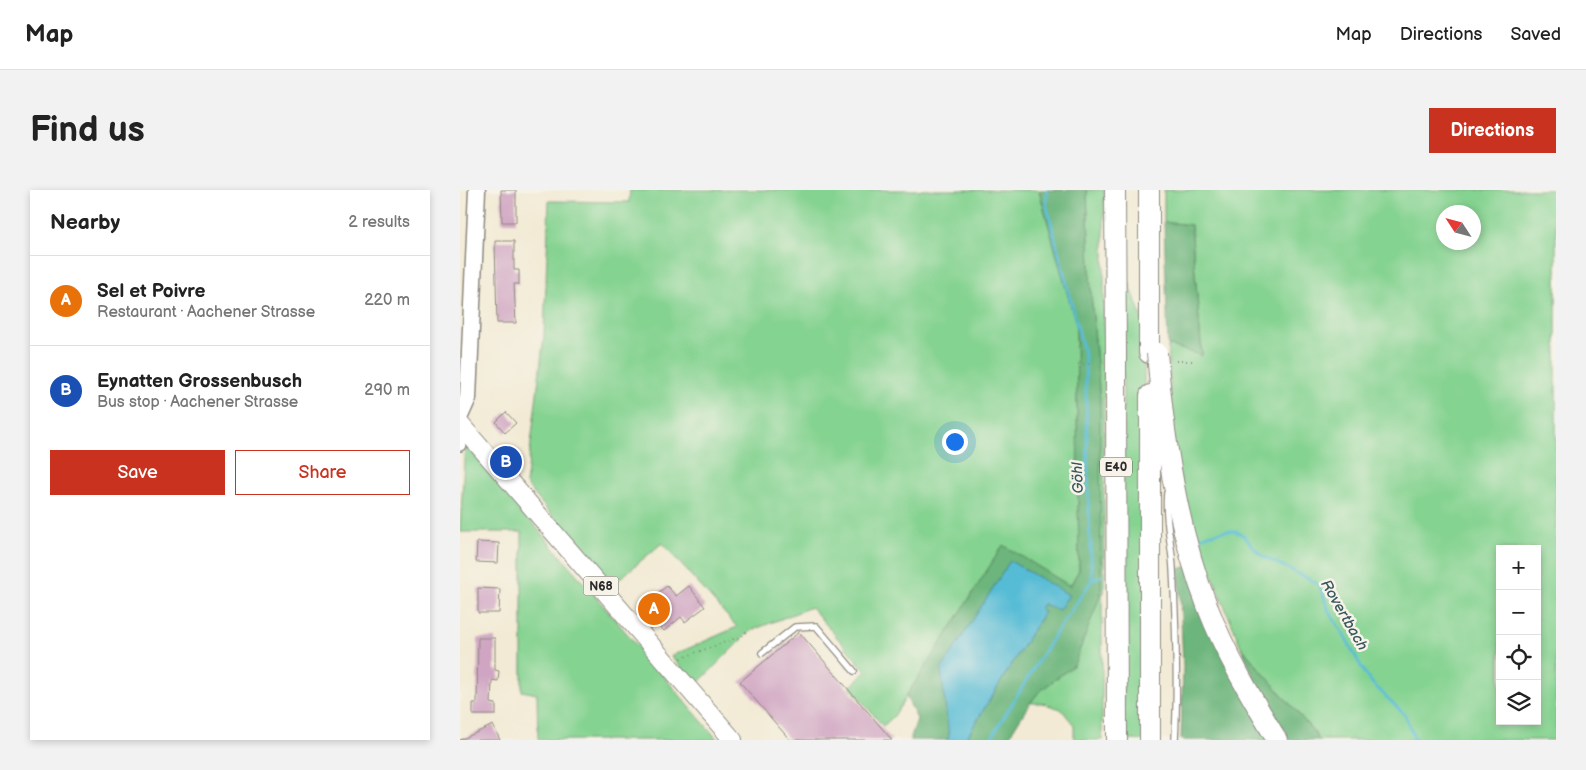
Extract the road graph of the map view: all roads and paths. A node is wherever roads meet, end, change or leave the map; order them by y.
1 (477, 190) edge
2 (1115, 190) edge
3 (1149, 190) edge
4 (1196, 361) dead end
5 (1176, 362) dead end
6 (1078, 364) dead end
7 (1091, 364) dead end
8 (1154, 375) junction
9 (464, 394) edge
10 (460, 416) edge
11 (463, 434) edge
12 (1179, 545) junction
13 (748, 630) dead end
14 (762, 653) dead end
15 (667, 663) junction
16 (854, 671) dead end
17 (733, 740) edge
18 (1117, 740) edge
19 (1150, 740) edge
20 (1176, 740) edge
21 (1277, 740) edge

1 - 9 street
2 - 18 highway, E40, bridge
3 - 8 highway, bridge
4 - 5 path
6 - 7 path
8 - 12 highway
8 - 19 highway, E40
9 - 10 street
11 - 15 main road, N68
12 - 20 lane
12 - 21 highway
13 - 15 path
14 - 16 lane
15 - 17 main road, N68

